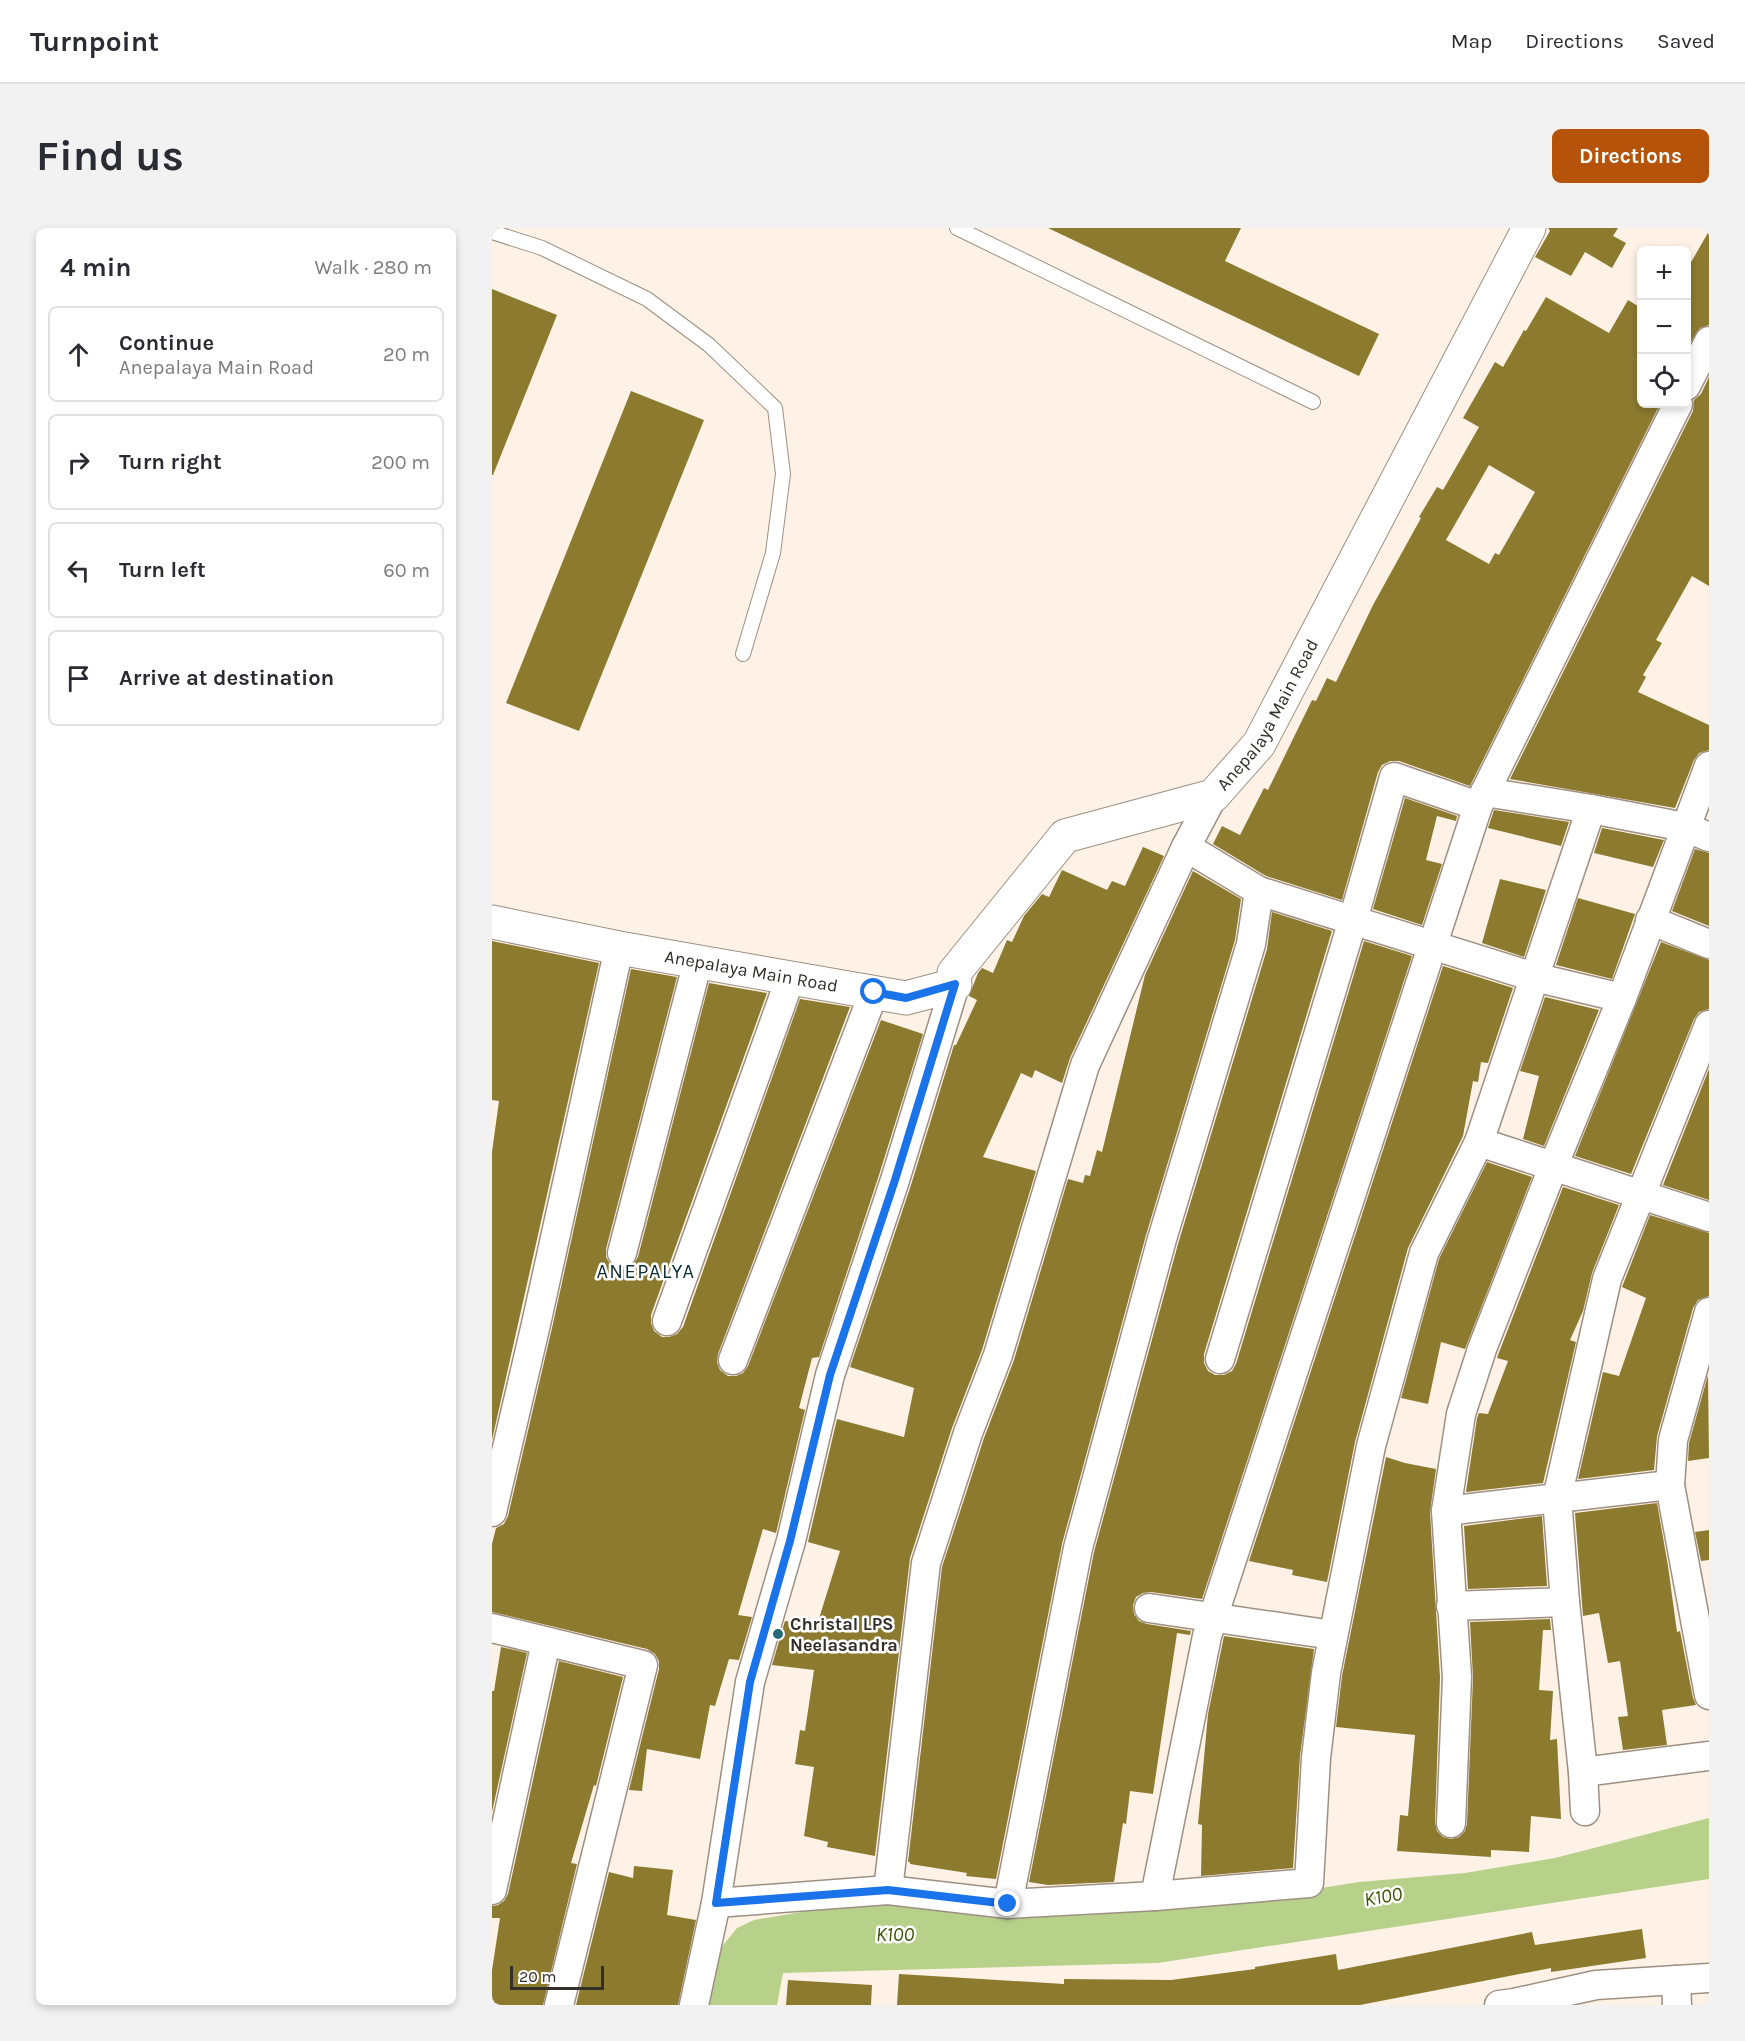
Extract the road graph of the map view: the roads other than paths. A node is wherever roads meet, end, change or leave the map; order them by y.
1 (957, 228) edge
2 (1529, 228) edge
3 (492, 232) edge
4 (1709, 340) edge
5 (1691, 376) edge
6 (1313, 402) dead end
7 (1676, 408) edge
8 (743, 654) dead end
9 (1709, 766) edge
10 (1212, 796) junction
11 (1482, 799) junction
12 (1591, 809) junction
13 (1697, 832) edge
14 (1186, 847) junction
15 (1258, 891) junction
16 (1353, 920) junction
17 (1650, 920) junction
18 (492, 922) edge
19 (1709, 944) edge
20 (1432, 945) junction
21 (619, 948) junction
22 (698, 961) junction
23 (1534, 976) junction
24 (790, 979) junction
25 (955, 984) junction
26 (874, 992) junction
27 (1622, 998) junction
28 (1709, 1025) edge
29 (1479, 1142) junction
30 (1554, 1167) junction
31 (1641, 1195) junction
32 (1709, 1217) edge
33 (622, 1253) dead end
34 (1709, 1312) edge
35 (667, 1320) dead end
36 (1220, 1359) dead end
37 (733, 1360) dead end
38 (1670, 1485) junction
39 (1557, 1498) junction
40 (1446, 1511) junction
41 (492, 1512) edge
42 (1565, 1602) junction
43 (1451, 1606) junction
44 (1149, 1608) dead end
45 (1214, 1617) junction
46 (492, 1628) edge
47 (1333, 1635) junction
48 (546, 1642) junction
49 (1709, 1695) edge
50 (1709, 1756) edge
51 (1583, 1772) junction
52 (1585, 1811) dead end
53 (1451, 1823) dead end
54 (492, 1890) edge
55 (888, 1890) junction
56 (1155, 1896) junction
57 (716, 1903) junction
58 (1008, 1904) junction
59 (1709, 1978) edge
60 (1676, 1992) edge
61 (1597, 1995) edge
62 (1509, 2004) edge
63 (559, 2005) edge
64 (694, 2005) edge

1 - 6 lane
2 - 10 street, Anepalaya Main Road
3 - 8 lane
4 - 5 street
7 - 11 street
9 - 13 street
10 - 14 street
10 - 25 street, Anepalaya Main Road
11 - 12 street
11 - 16 street
11 - 20 street
12 - 13 street
12 - 23 street
13 - 17 street
14 - 15 street
14 - 55 street
15 - 16 street
15 - 58 street
16 - 20 street
16 - 36 street
17 - 19 street
17 - 27 street
18 - 21 street, Anepalaya Main Road
20 - 23 street
20 - 45 street
21 - 22 street, Anepalaya Main Road
21 - 41 street
22 - 24 street, Anepalaya Main Road
22 - 33 street
23 - 27 street
23 - 29 street
24 - 26 street, Anepalaya Main Road
24 - 35 street
25 - 26 street, Anepalaya Main Road
25 - 57 street
26 - 37 street
27 - 30 street
28 - 31 street
29 - 30 street
29 - 47 street
30 - 31 street
30 - 40 street
31 - 32 street
31 - 39 street
34 - 38 street
38 - 39 street
38 - 49 street
39 - 40 street
39 - 42 street
40 - 43 street
42 - 43 street
42 - 51 street
43 - 53 street
44 - 45 street
45 - 47 street
45 - 56 street
46 - 48 street
47 - 56 street
48 - 54 street
48 - 63 street
50 - 51 street
51 - 52 street
55 - 57 street
55 - 58 street
56 - 58 street
57 - 64 street
59 - 60 street
60 - 61 street
61 - 62 street

